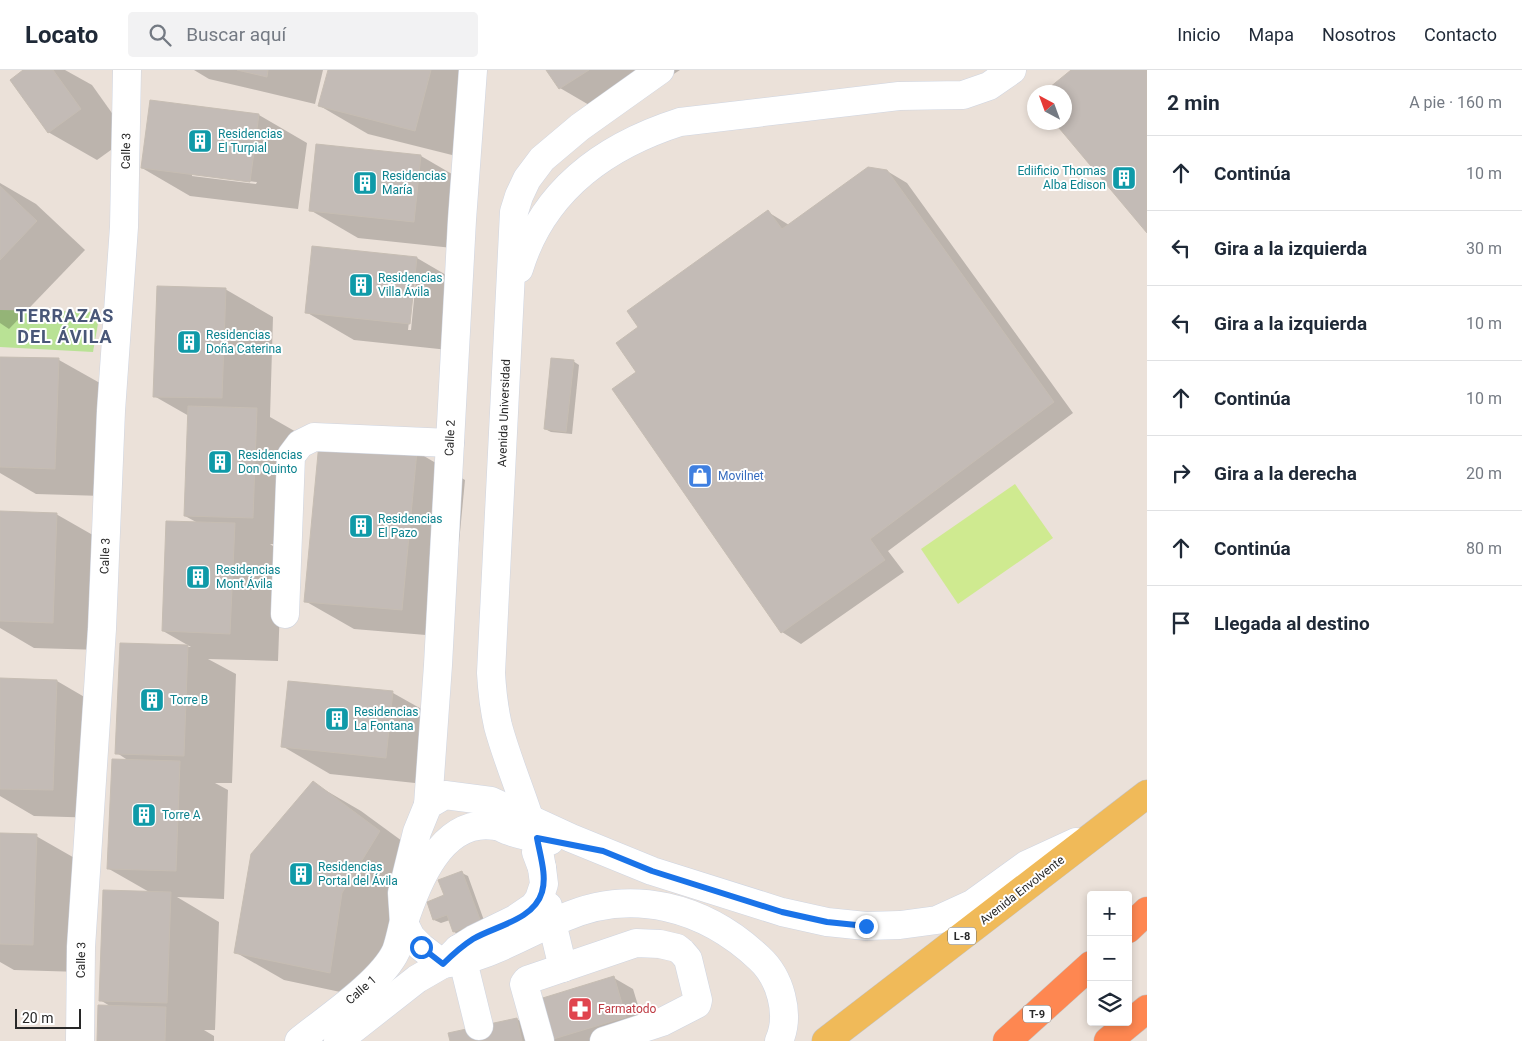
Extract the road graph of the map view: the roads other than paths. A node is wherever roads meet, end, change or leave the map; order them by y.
1 (128, 70) edge
2 (473, 70) edge
3 (660, 70) edge
4 (1012, 70) edge
5 (509, 301) junction
6 (450, 443) junction
7 (285, 614) dead end
8 (1147, 794) edge
9 (428, 805) junction
10 (525, 829) junction
11 (1097, 832) junction
12 (543, 876) junction
13 (1147, 911) edge
14 (558, 920) junction
15 (404, 923) junction
16 (1132, 925) edge
17 (1147, 931) edge
18 (1132, 941) edge
19 (455, 958) junction
20 (563, 968) junction
21 (1087, 969) edge
22 (1087, 974) edge
23 (1068, 988) junction
24 (1146, 1010) edge
25 (479, 1026) dead end
26 (342, 1040) edge
27 (80, 1041) edge
28 (299, 1041) edge
29 (540, 1041) edge
30 (604, 1041) edge
31 (779, 1041) edge
32 (826, 1041) edge
33 (1007, 1041) edge
34 (1108, 1041) edge

1 - 27 street, Calle 3
2 - 6 street, Calle 2
3 - 5 street, Avenida Universidad
4 - 5 street
5 - 10 street, Avenida Universidad
6 - 7 street
6 - 9 street, Calle 2
8 - 11 main road, Avenida Envolvente
9 - 10 street
9 - 15 street, Calle 2
10 - 11 street
10 - 12 street
10 - 15 street
11 - 32 main road, Avenida Envolvente / L-8
12 - 14 street
12 - 19 street
13 - 16 highway
14 - 19 street
14 - 20 street
14 - 31 street
15 - 19 street
15 - 28 street, Calle 1
17 - 18 highway
19 - 25 street
19 - 26 street, Calle 1
20 - 29 street
20 - 30 street
21 - 23 highway
22 - 23 highway, T-9
23 - 33 highway, T-9
24 - 34 highway

